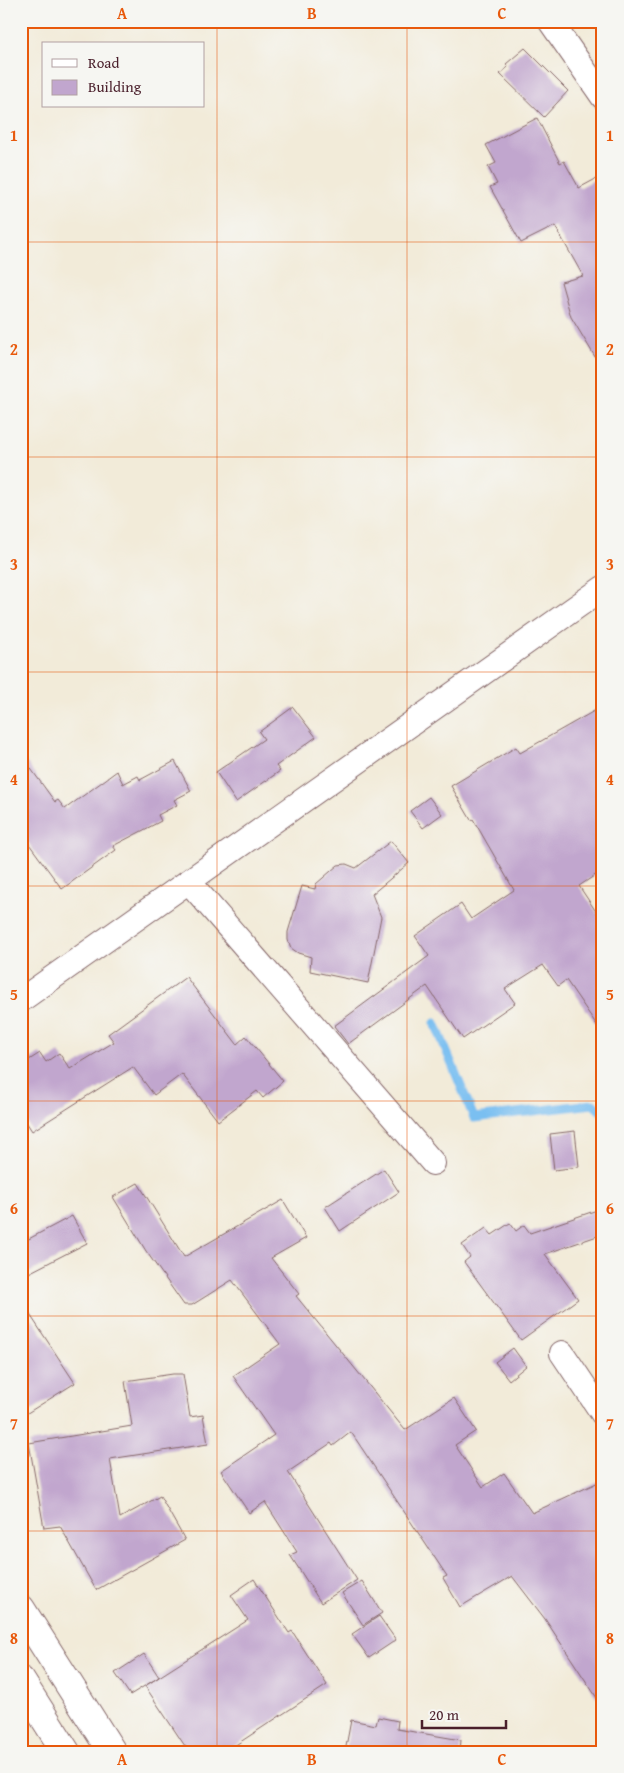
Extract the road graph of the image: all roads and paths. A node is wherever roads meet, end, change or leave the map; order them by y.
1 (550, 21) edge
2 (603, 97) edge
3 (603, 588) edge
4 (189, 882) junction
5 (21, 1000) edge
6 (433, 1164) dead end
7 (562, 1353) dead end
8 (603, 1414) edge
9 (21, 1609) edge
10 (21, 1681) edge
11 (66, 1752) edge
12 (112, 1752) edge

1 - 2 street
3 - 4 street
4 - 5 street
4 - 6 street
7 - 8 street
9 - 12 main road
10 - 11 main road

